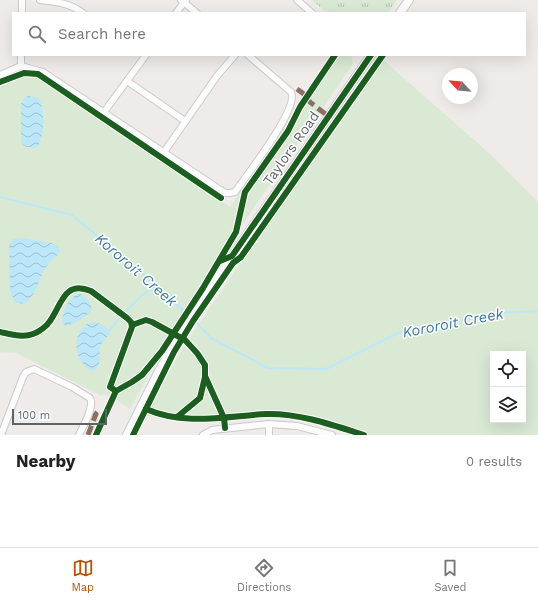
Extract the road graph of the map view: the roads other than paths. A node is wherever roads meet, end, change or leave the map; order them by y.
1 (22, 0) edge
2 (40, 0) edge
3 (297, 0) edge
4 (409, 0) edge
5 (184, 1) edge
6 (22, 12) edge
7 (81, 12) edge
8 (177, 12) edge
9 (196, 12) edge
10 (311, 12) edge
11 (401, 12) edge
12 (21, 56) edge
13 (145, 56) edge
14 (234, 56) edge
15 (249, 56) edge
16 (367, 57) edge
17 (21, 66) junction
18 (0, 75) edge
19 (127, 82) junction
20 (104, 112) junction
21 (185, 121) junction
22 (164, 152) junction
23 (269, 424) junction
24 (2, 435) edge
25 (79, 435) edge
26 (127, 435) edge
27 (203, 435) edge
28 (269, 435) edge
29 (332, 435) edge

1 - 6 street
2 - 7 street
3 - 10 street
4 - 11 street
5 - 8 street
5 - 9 street
12 - 17 street
13 - 19 street
14 - 21 street
15 - 22 street
16 - 26 street, Taylors Road
17 - 18 street
17 - 20 street
19 - 20 street
19 - 21 street
20 - 22 street
21 - 22 street
23 - 27 street
23 - 28 street
23 - 29 street
24 - 25 street

